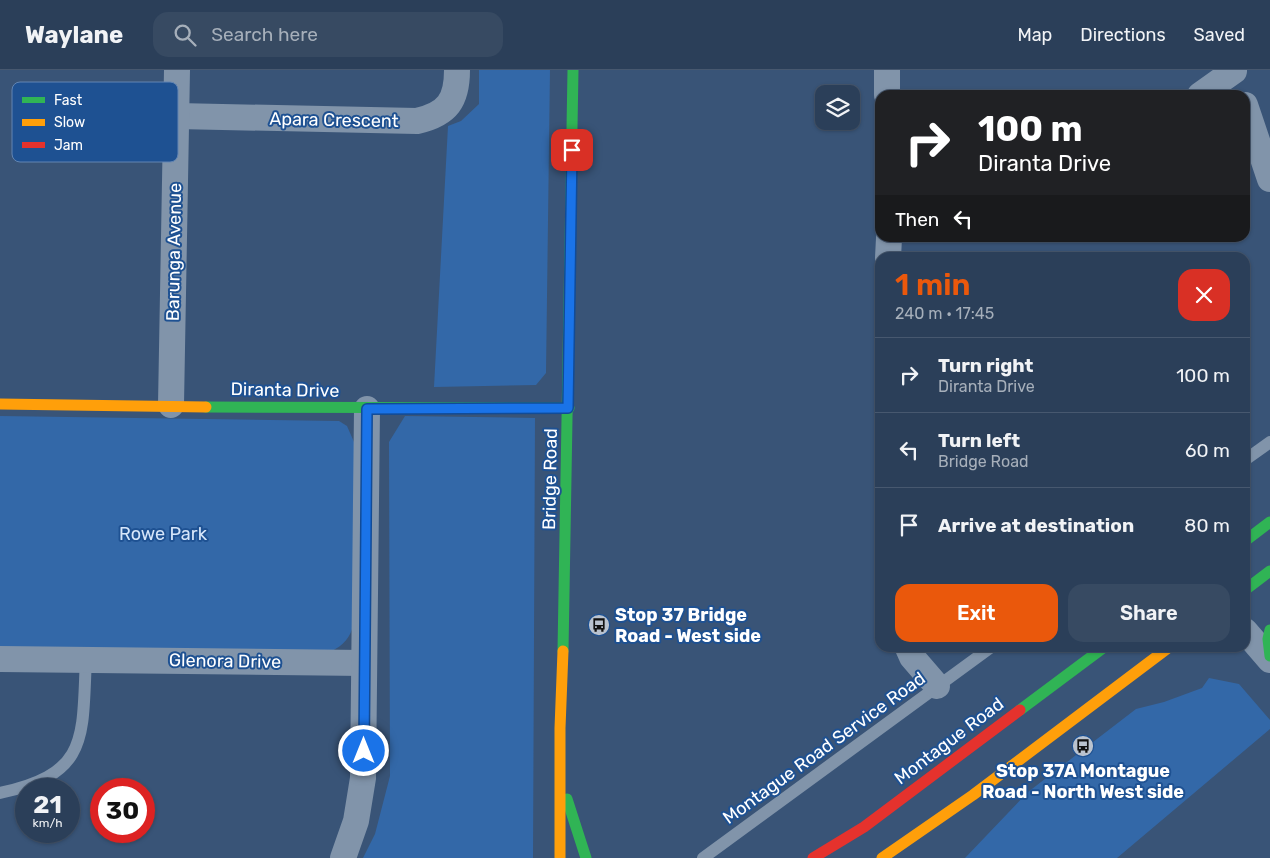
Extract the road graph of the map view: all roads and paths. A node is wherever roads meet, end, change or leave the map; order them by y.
1 (457, 70) edge
2 (573, 70) edge
3 (887, 70) edge
4 (1236, 79) edge
5 (887, 90) edge
6 (1211, 90) edge
7 (178, 116) edge
8 (1250, 120) edge
9 (176, 162) edge
10 (1270, 179) edge
11 (0, 404) edge
12 (171, 405) junction
13 (568, 408) junction
14 (367, 409) junction
15 (1270, 442) edge
16 (1250, 456) edge
17 (1270, 522) edge
18 (1250, 536) edge
19 (1270, 571) edge
20 (1250, 586) edge
21 (1270, 630) edge
22 (1250, 636) edge
23 (910, 652) edge
24 (984, 652) edge
25 (1098, 652) edge
26 (1163, 652) edge
27 (86, 658) junction
28 (1270, 658) edge
29 (0, 659) edge
30 (364, 664) junction
31 (937, 686) junction
32 (560, 776) junction
33 (0, 793) edge
34 (343, 858) edge
35 (560, 858) edge
36 (586, 858) edge
37 (703, 858) edge
38 (813, 858) edge
39 (882, 858) edge

1 - 7 street, Apara Crescent
2 - 13 main road, Bridge Road
3 - 5 street
4 - 6 street
8 - 10 street
9 - 12 street, Barunga Avenue
11 - 12 main road, Diranta Drive
12 - 14 main road, Diranta Drive
13 - 14 main road, Diranta Drive
13 - 32 main road, Bridge Road
14 - 30 street
15 - 16 lane
17 - 18 main road
19 - 20 main road
21 - 28 main road
22 - 28 street
23 - 31 street
24 - 31 lane, Montague Road Service Road
25 - 38 main road, Montague Road
26 - 39 main road
27 - 29 street, Glenora Drive
27 - 30 street, Glenora Drive
27 - 33 lane
30 - 34 street
31 - 37 lane, Montague Road Service Road
32 - 35 main road, Bridge Road
32 - 36 main road

